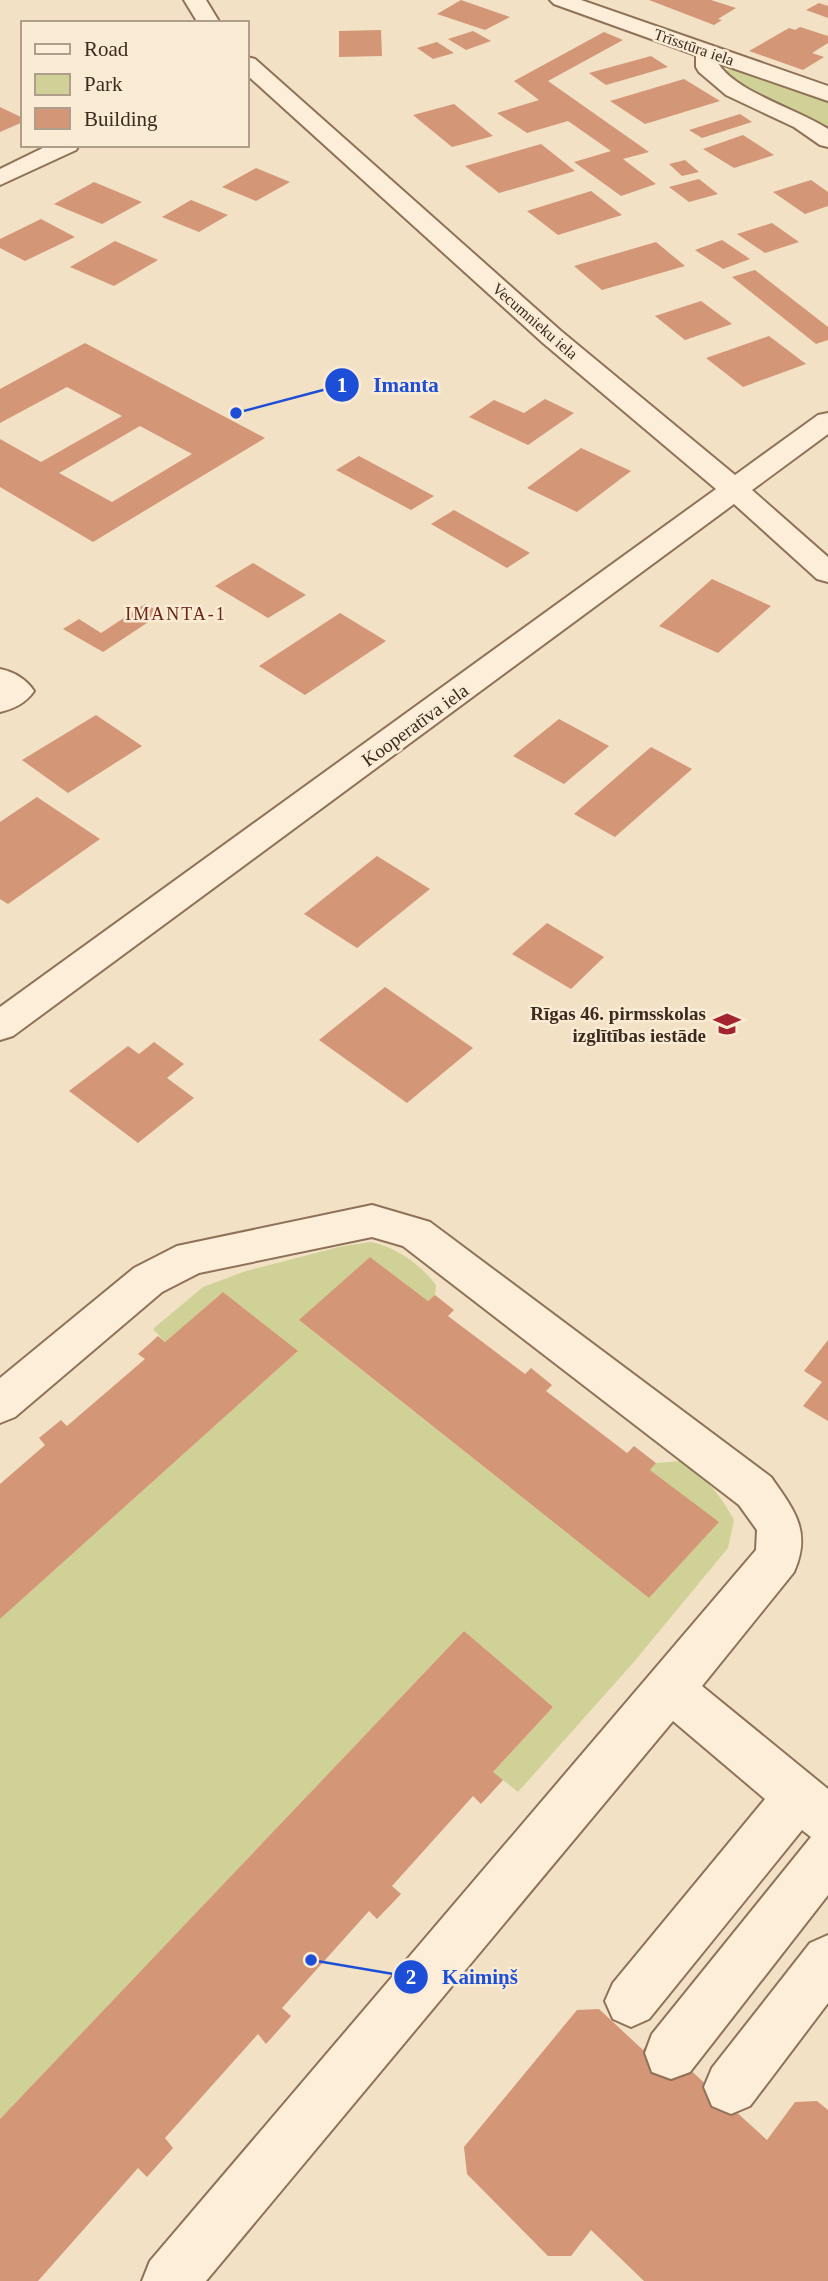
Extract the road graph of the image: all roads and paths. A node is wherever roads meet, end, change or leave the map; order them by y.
1 (561, 0) edge
2 (202, 1) edge
3 (208, 21) edge
4 (707, 51) junction
5 (248, 65) edge
6 (828, 94) edge
7 (828, 140) edge
8 (64, 147) edge
9 (0, 178) edge
10 (828, 421) edge
11 (734, 489) junction
12 (828, 573) edge
13 (0, 678) edge
14 (0, 702) edge
15 (0, 1026) edge
16 (0, 1404) edge
17 (669, 1688) junction
18 (813, 1808) edge
19 (828, 1856) edge
20 (828, 1961) edge
21 (631, 2001) dead end
22 (671, 2053) dead end
23 (731, 2087) dead end
24 (170, 2281) edge

1 - 4 street, Trīsstūra iela
2 - 3 street
4 - 6 street, Trīsstūra iela
4 - 7 street
5 - 11 street, Vecumnieku iela
8 - 9 street
10 - 11 street, Kooperatīva iela
11 - 12 street, Vecumnieku iela
11 - 15 street, Kooperatīva iela
13 - 14 street
16 - 17 street
17 - 18 street
17 - 24 street
18 - 21 street
19 - 22 street
20 - 23 street

